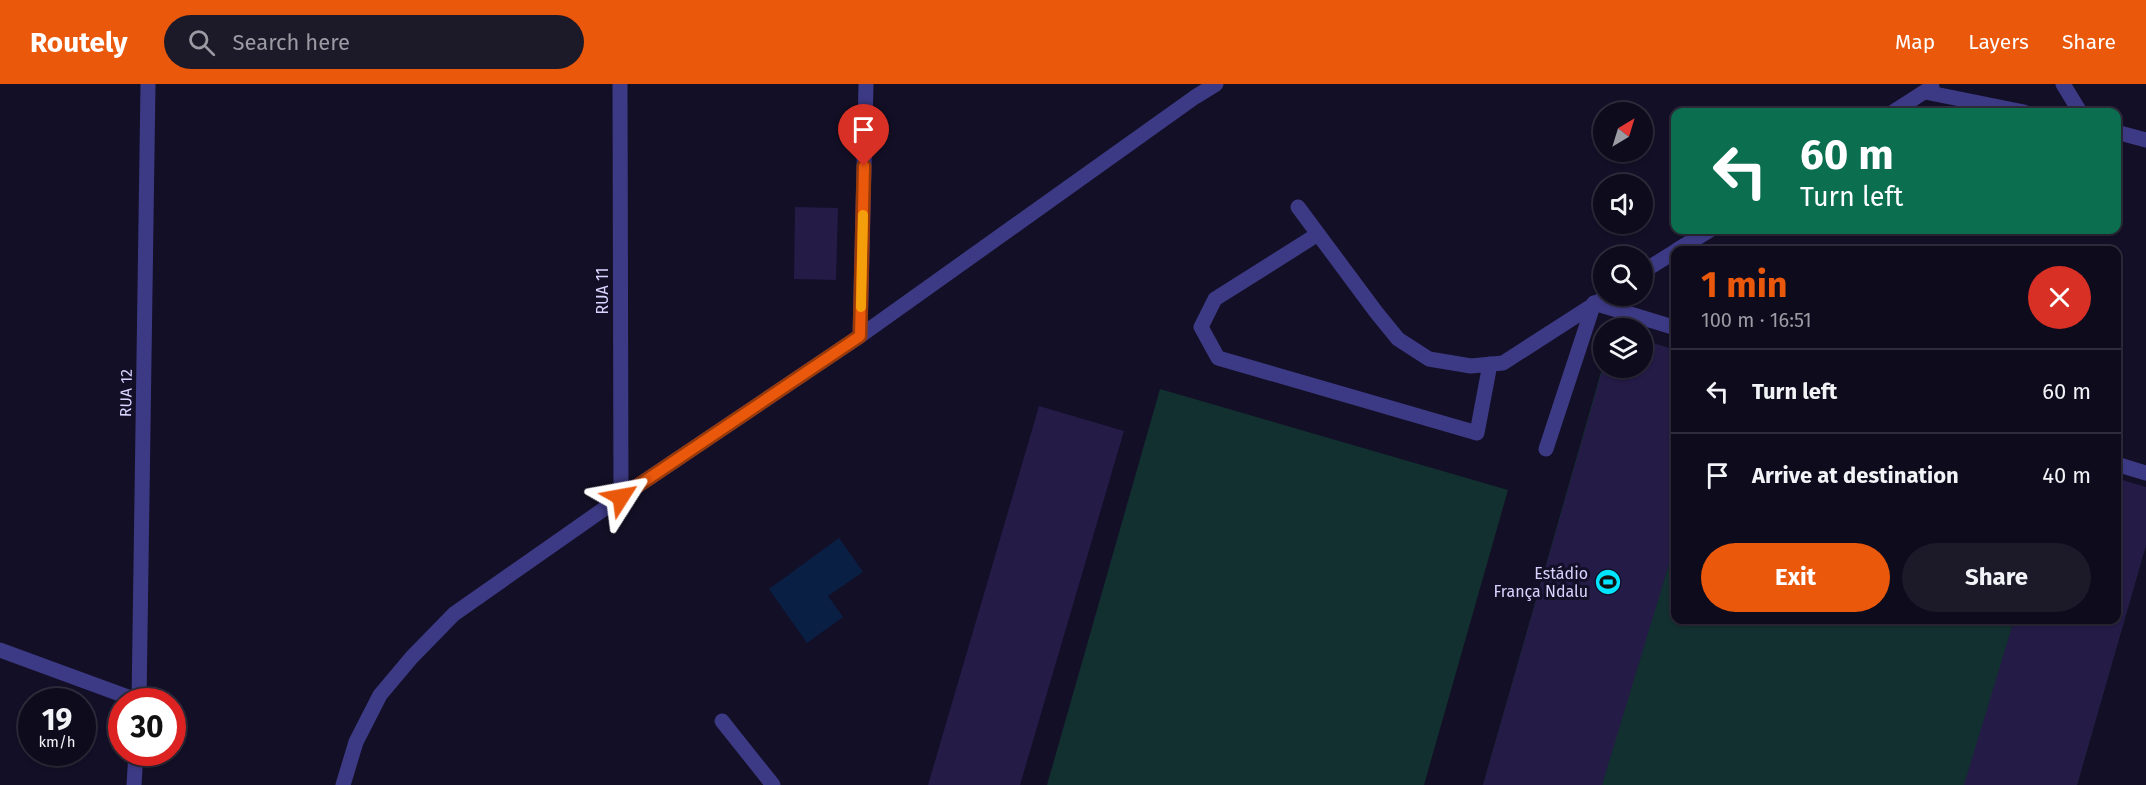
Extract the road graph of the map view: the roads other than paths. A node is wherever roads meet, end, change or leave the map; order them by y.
1 (148, 84) edge
2 (620, 84) edge
3 (866, 84) edge
4 (1216, 84) edge
5 (2063, 84) edge
6 (1931, 88) edge
7 (1192, 90) edge
8 (1899, 108) edge
9 (2008, 108) edge
10 (2078, 108) edge
11 (2121, 133) edge
12 (2146, 140) edge
13 (1298, 207) dead end
14 (1318, 234) junction
15 (1704, 234) edge
16 (1684, 246) edge
17 (1671, 254) edge
18 (1653, 266) edge
19 (1593, 304) edge
20 (1597, 306) edge
21 (1618, 306) edge
22 (1671, 326) edge
23 (860, 336) junction
24 (1490, 364) junction
25 (1546, 448) dead end
26 (2121, 466) edge
27 (2146, 473) edge
28 (621, 497) junction
29 (0, 650) edge
30 (139, 688) edge
31 (108, 690) edge
32 (722, 721) dead end
33 (135, 766) edge
34 (134, 785) edge
35 (343, 785) edge
36 (773, 785) edge

1 - 30 street, RUA 12
2 - 28 street, RUA 11
3 - 23 street
4 - 7 street
5 - 10 street
6 - 8 street
6 - 9 street
7 - 23 street
11 - 12 street
13 - 14 street
14 - 24 street
14 - 24 street
15 - 16 street
17 - 18 street
19 - 24 street
20 - 25 street
21 - 22 street
23 - 28 street
26 - 27 street
28 - 35 street
29 - 31 street
32 - 36 street
33 - 34 street

